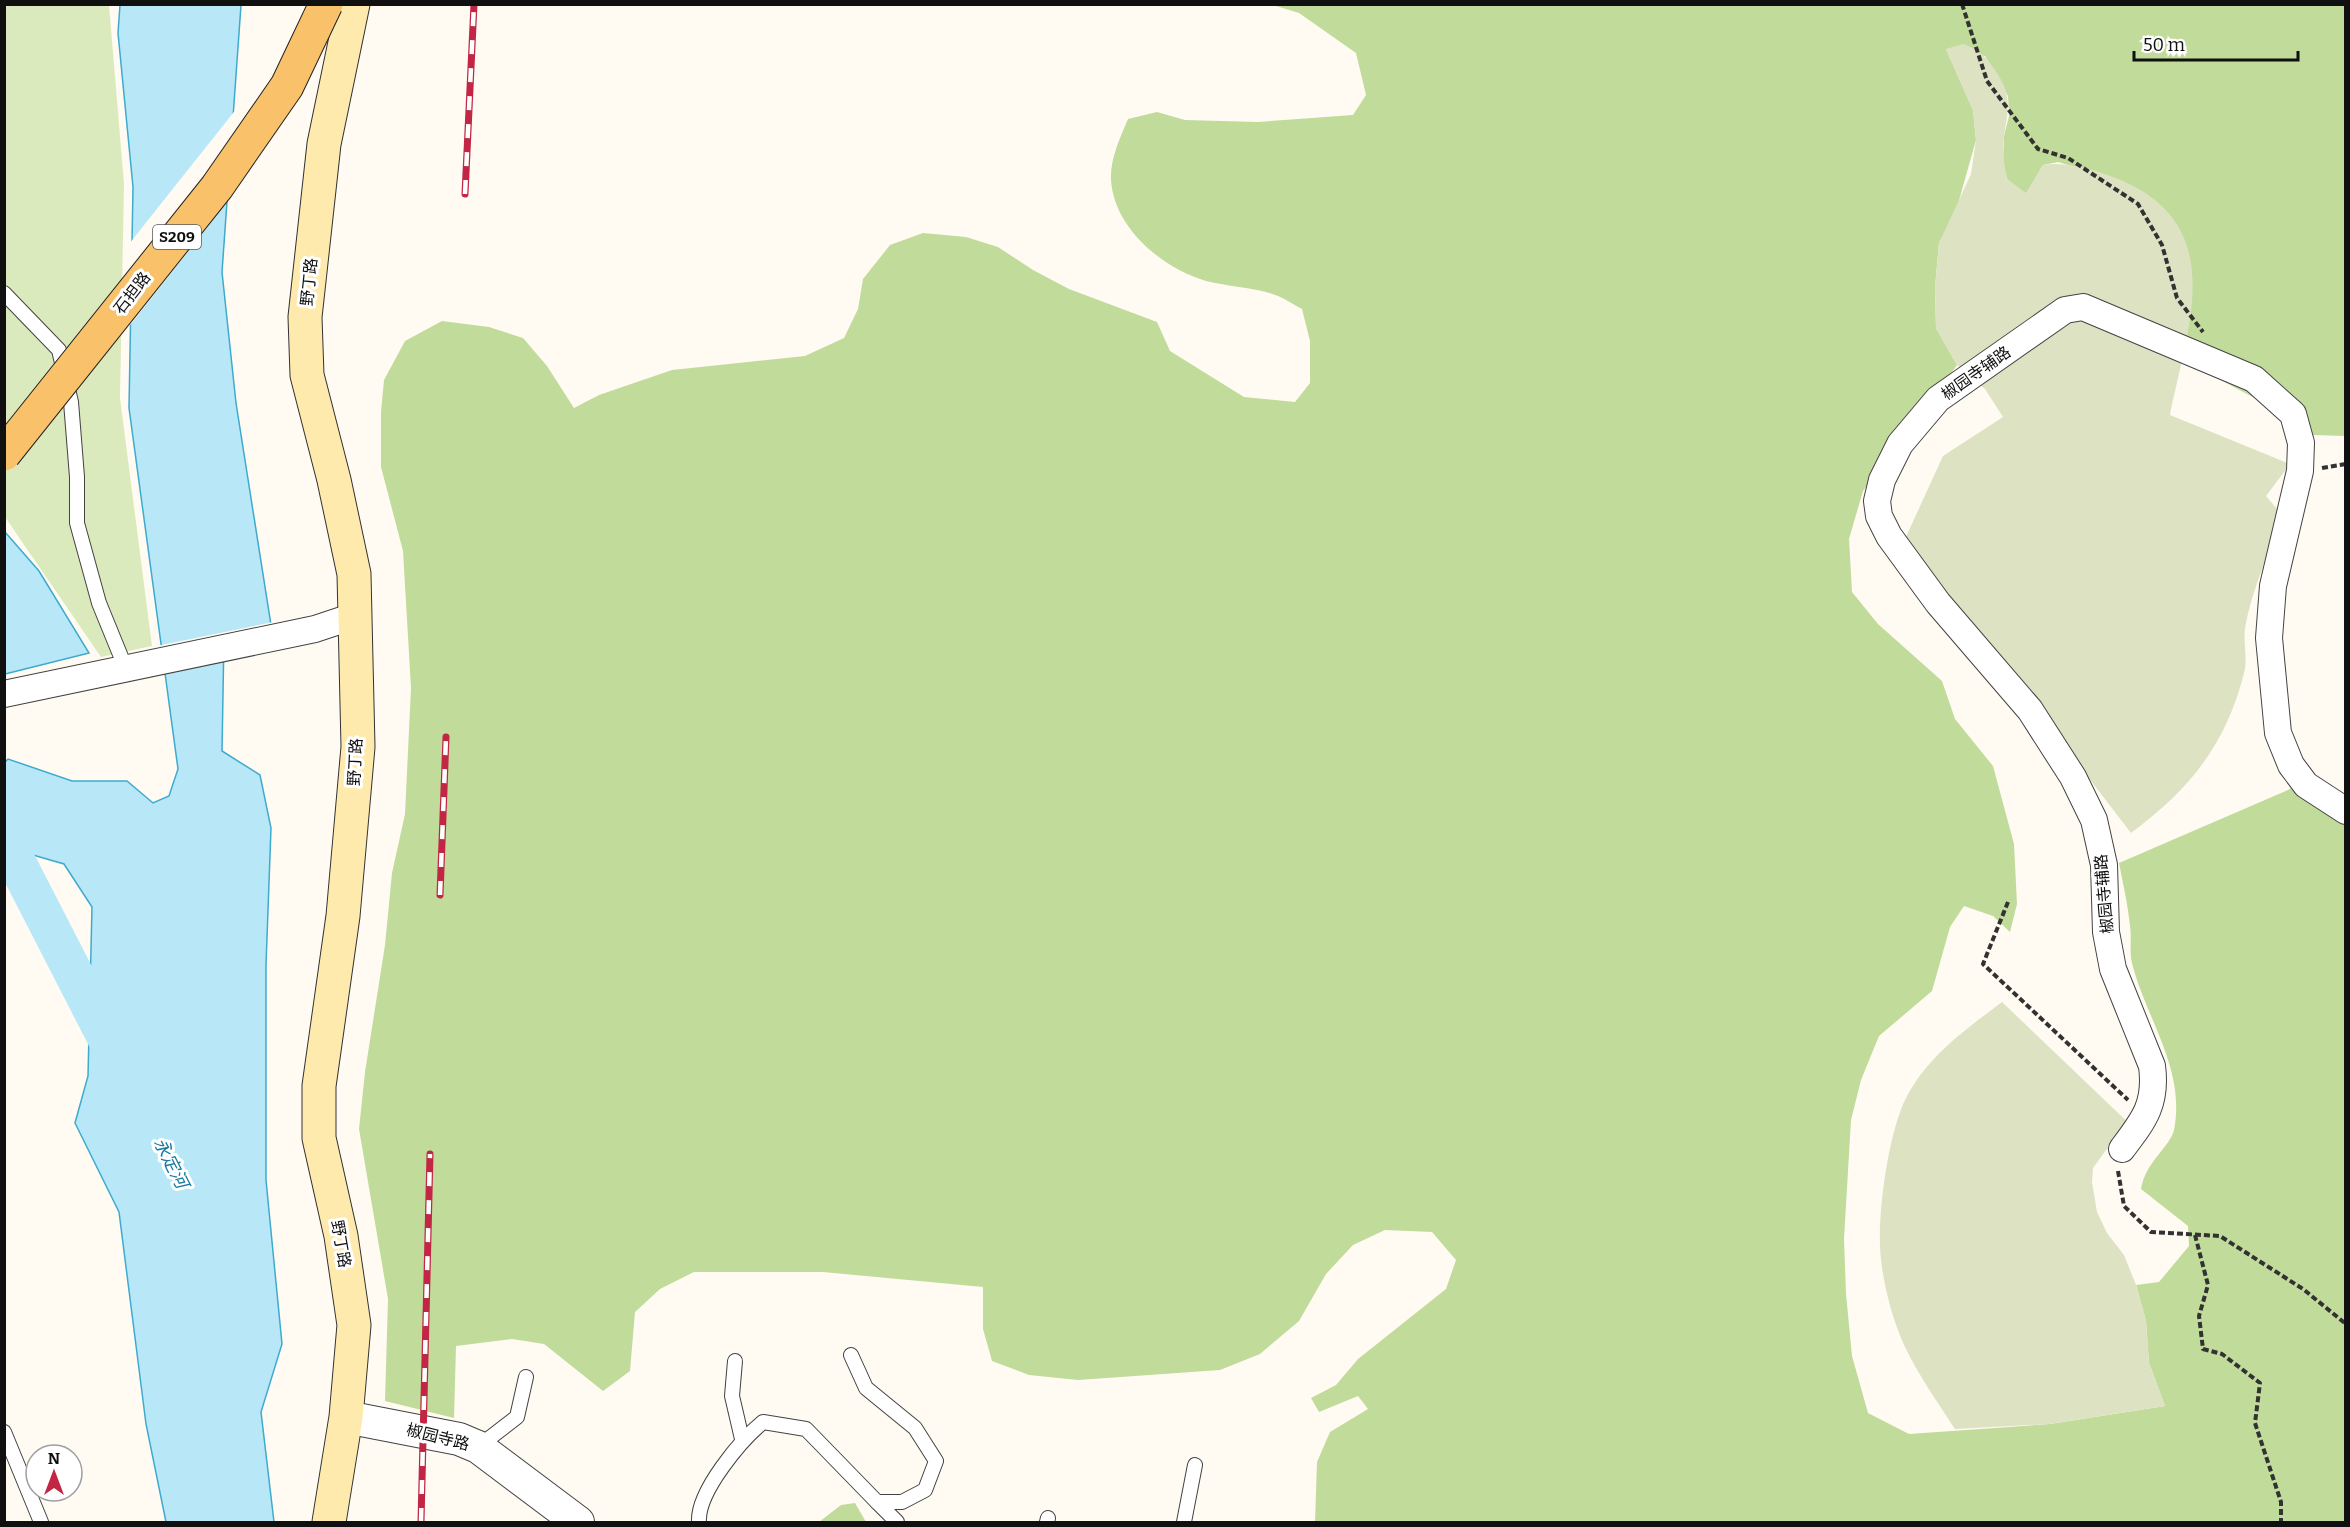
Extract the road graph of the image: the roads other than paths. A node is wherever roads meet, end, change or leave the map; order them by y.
1 (326, 4) edge
2 (353, 4) edge
3 (4, 293) edge
4 (4, 454) edge
5 (354, 616) junction
6 (126, 669) junction
7 (4, 694) edge
8 (2346, 810) edge
9 (2122, 1149) road end
10 (851, 1355) dead end
11 (735, 1361) dead end
12 (526, 1377) dead end
13 (346, 1417) junction
14 (4, 1432) edge
15 (742, 1439) junction
16 (478, 1447) junction
17 (1195, 1465) dead end
18 (878, 1502) junction
19 (41, 1522) edge
20 (329, 1522) edge
21 (578, 1522) edge
22 (699, 1522) edge
23 (897, 1522) edge
24 (1184, 1522) edge

1 - 4 main road, 石担路 / S209, bridge
2 - 5 main road, 野丁路
3 - 6 lane
5 - 6 street
5 - 13 main road, 野丁路
6 - 7 street
8 - 9 street, 椒园寺辅路
10 - 18 lane
11 - 15 lane
12 - 16 lane
13 - 16 street, 椒园寺路
13 - 20 main road, 野丁路
14 - 19 lane
15 - 18 lane
15 - 22 lane
16 - 21 street, 椒园寺路
17 - 24 lane
18 - 23 lane

